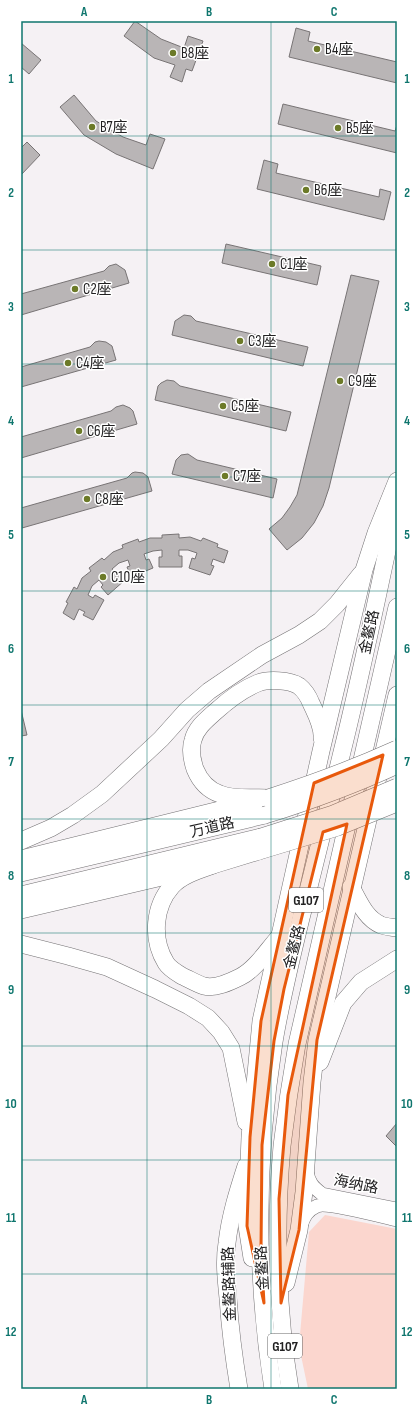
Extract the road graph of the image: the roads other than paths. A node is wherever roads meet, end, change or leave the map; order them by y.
1 (397, 481) edge
2 (397, 504) edge
3 (364, 570) junction
4 (397, 607) edge
5 (397, 695) edge
6 (397, 749) edge
7 (321, 751) junction
8 (397, 765) edge
9 (397, 787) edge
10 (268, 798) junction
11 (397, 803) edge
12 (21, 841) edge
13 (260, 844) junction
14 (21, 859) edge
15 (213, 865) junction
16 (21, 873) edge
17 (351, 887) junction
18 (21, 895) edge
19 (21, 910) edge
20 (397, 928) edge
21 (281, 934) junction
22 (21, 944) edge
23 (397, 959) edge
24 (312, 1082) junction
25 (250, 1138) junction
26 (249, 1158) junction
27 (306, 1162) junction
28 (397, 1208) edge
29 (397, 1220) edge
30 (299, 1230) junction
31 (264, 1303) junction
32 (281, 1303) junction
33 (239, 1389) edge
34 (273, 1389) edge
35 (290, 1389) edge

1 - 3 main road
2 - 31 main road, 金鳌路 / G107
3 - 7 main road
3 - 12 main road
4 - 32 main road, 金鳌路 / G107
5 - 17 main road
6 - 10 main road, bridge
7 - 10 main road
7 - 21 main road
8 - 16 main road, 万道路, bridge
9 - 13 main road, 万道路, bridge
10 - 14 main road
11 - 13 main road, bridge
13 - 15 main road
13 - 18 main road, 万道路
15 - 19 main road
15 - 21 main road
17 - 20 main road
17 - 24 main road
21 - 25 main road
22 - 25 main road
23 - 24 main road
24 - 27 main road
25 - 26 main road
26 - 31 main road
26 - 33 main road, 金鳌路辅路
27 - 28 street, 海纳路
27 - 30 main road
29 - 30 street, 海纳路
30 - 32 main road
31 - 34 main road, G107
32 - 35 main road, G107

